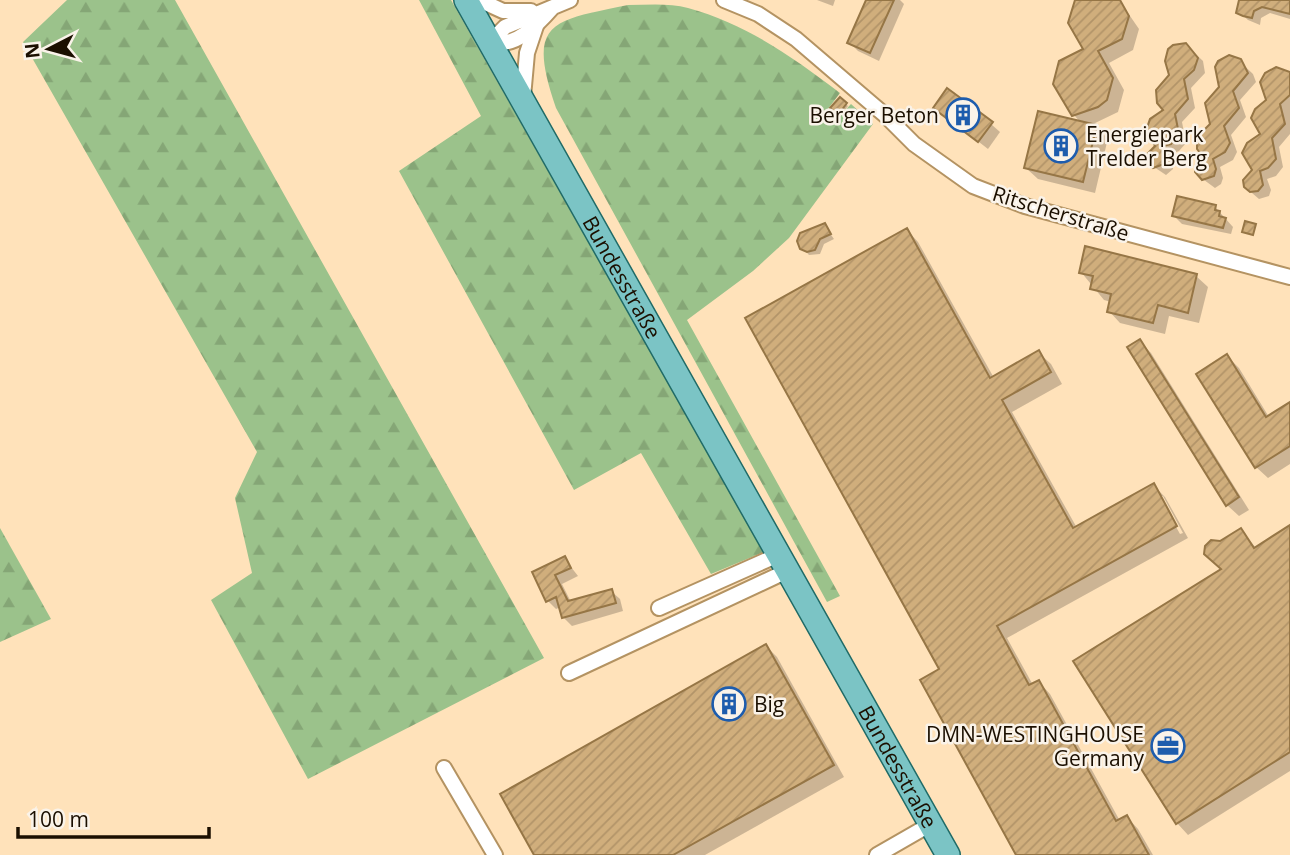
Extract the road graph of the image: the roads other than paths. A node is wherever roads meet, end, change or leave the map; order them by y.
1 (466, 0) edge
2 (479, 0) edge
3 (570, 0) edge
4 (724, 0) edge
5 (553, 7) junction
6 (536, 26) junction
7 (490, 42) junction
8 (523, 101) junction
9 (1290, 277) edge
10 (782, 563) junction
11 (659, 608) dead end
12 (569, 673) dead end
13 (444, 768) dead end
14 (931, 824) junction
15 (495, 855) edge
16 (877, 855) edge
17 (948, 855) edge

1 - 7 main road, Bundesstraße
2 - 5 street
3 - 5 street
4 - 9 street, Ritscherstraße
5 - 6 street
5 - 7 street
6 - 7 street
6 - 8 street
7 - 8 main road, Bundesstraße
8 - 10 main road, Bundesstraße
10 - 11 street
10 - 12 street
10 - 14 main road, Bundesstraße
13 - 15 street
14 - 16 street
14 - 17 main road, Bundesstraße

